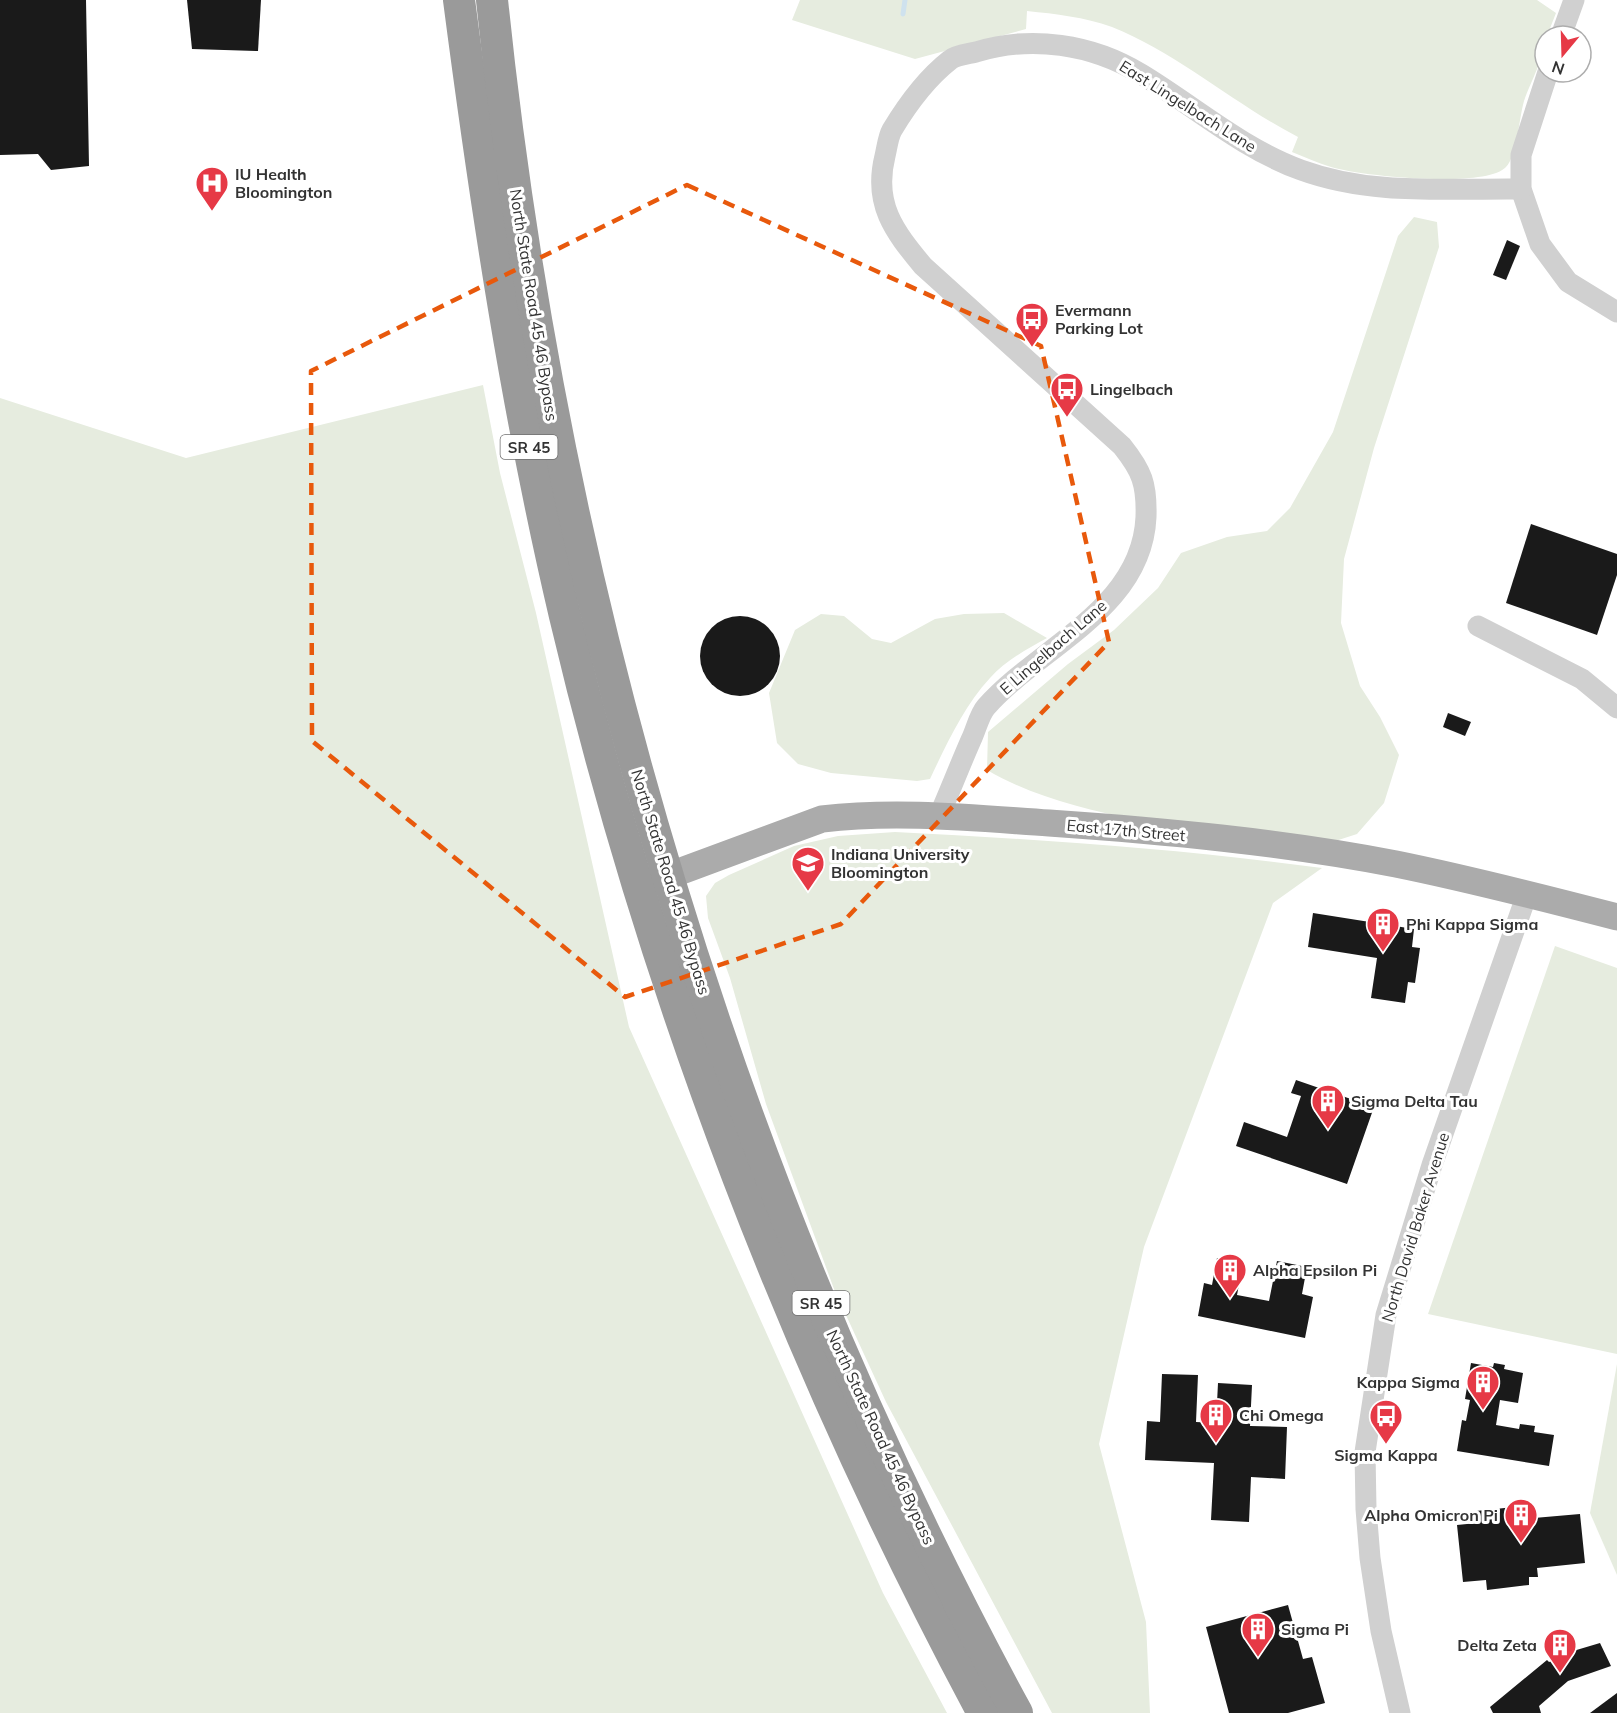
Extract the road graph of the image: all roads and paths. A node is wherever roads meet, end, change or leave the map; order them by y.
1 (459, 0) edge
2 (492, 0) edge
3 (1574, 0) edge
4 (1565, 24) edge
5 (1544, 84) edge
6 (1521, 189) junction
7 (1617, 312) edge
8 (1122, 446) joint
9 (1478, 626) dead end
10 (1617, 708) edge
11 (939, 816) junction
12 (654, 881) junction
13 (1527, 894) junction
14 (1617, 917) edge
15 (983, 1713) edge
16 (1017, 1713) edge
17 (1400, 1713) edge

1 - 12 highway, SR 45
2 - 12 highway, North State Road 45 46 Bypass / SR 45
3 - 4 street
5 - 6 street
6 - 7 street
6 - 8 street, East Lingelbach Lane
8 - 11 street, E Lingelbach Lane
9 - 10 street
11 - 12 main road, East 17th Street
11 - 13 main road, East 17th Street
12 - 15 highway, North State Road 45 46 Bypass / SR 45
12 - 16 highway, North State Road 45 46 Bypass / SR 45
13 - 14 main road, East 17th Street
13 - 17 street, North David Baker Avenue

